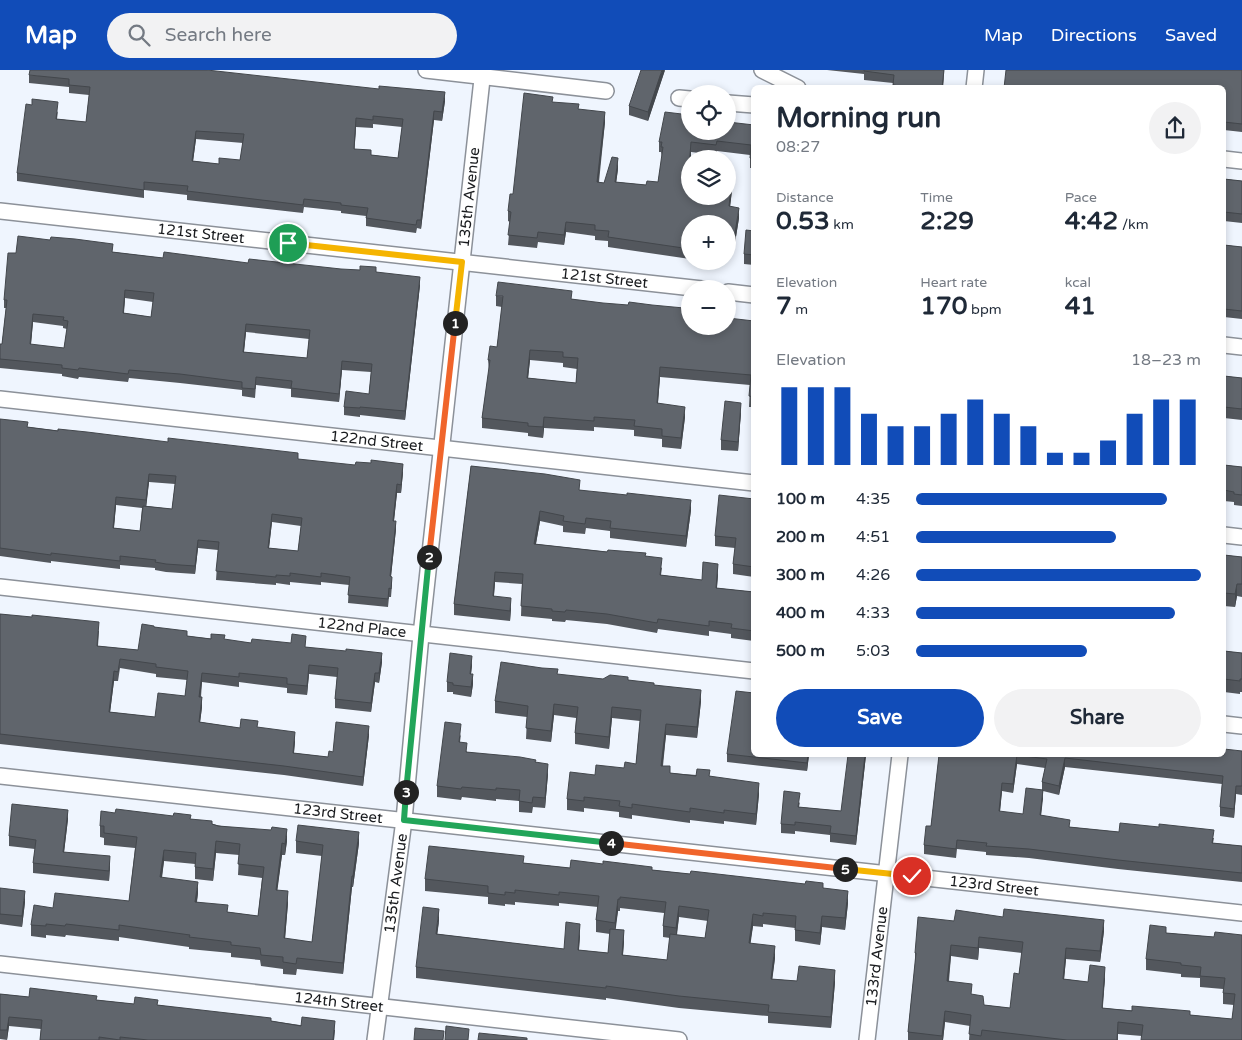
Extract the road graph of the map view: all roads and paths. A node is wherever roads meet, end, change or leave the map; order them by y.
1 (426, 70) edge
2 (762, 70) edge
3 (976, 70) edge
4 (483, 73) edge
5 (792, 85) edge
6 (974, 85) edge
7 (606, 91) dead end
8 (736, 104) edge
9 (751, 106) edge
10 (1226, 159) edge
11 (1242, 161) edge
12 (0, 211) edge
13 (462, 262) junction
14 (681, 287) edge
15 (736, 293) edge
16 (751, 294) edge
17 (1226, 345) edge
18 (1242, 347) edge
19 (0, 399) edge
20 (442, 448) junction
21 (751, 483) edge
22 (1226, 535) edge
23 (1242, 538) edge
24 (0, 587) edge
25 (421, 635) junction
26 (751, 671) edge
27 (1226, 724) edge
28 (1242, 726) edge
29 (900, 757) edge
30 (0, 776) edge
31 (404, 820) junction
32 (886, 873) junction
33 (1242, 913) edge
34 (0, 964) edge
35 (379, 1007) junction
36 (375, 1040) edge
37 (679, 1040) edge
38 (867, 1040) edge

1 - 4 street
2 - 5 street
3 - 6 street
4 - 7 street
4 - 13 street, 135th Avenue
8 - 9 street
10 - 11 street
12 - 13 street, 121st Street
13 - 14 street, 121st Street
13 - 20 street, 135th Avenue
15 - 16 street
17 - 18 street
19 - 20 street, 122nd Street
20 - 21 street, 122nd Street
20 - 25 street, 135th Avenue
22 - 23 street
24 - 25 street, 122nd Place
25 - 26 street, 122nd Place
25 - 31 street, 135th Avenue
27 - 28 street
29 - 32 street, 133rd Avenue
30 - 31 street, 123rd Street
31 - 32 street, 123rd Street
31 - 35 street, 135th Avenue
32 - 33 street, 123rd Street
32 - 38 street, 133rd Avenue
34 - 35 street, 124th Street
35 - 36 street, 135th Avenue
35 - 37 street, 124th Street

